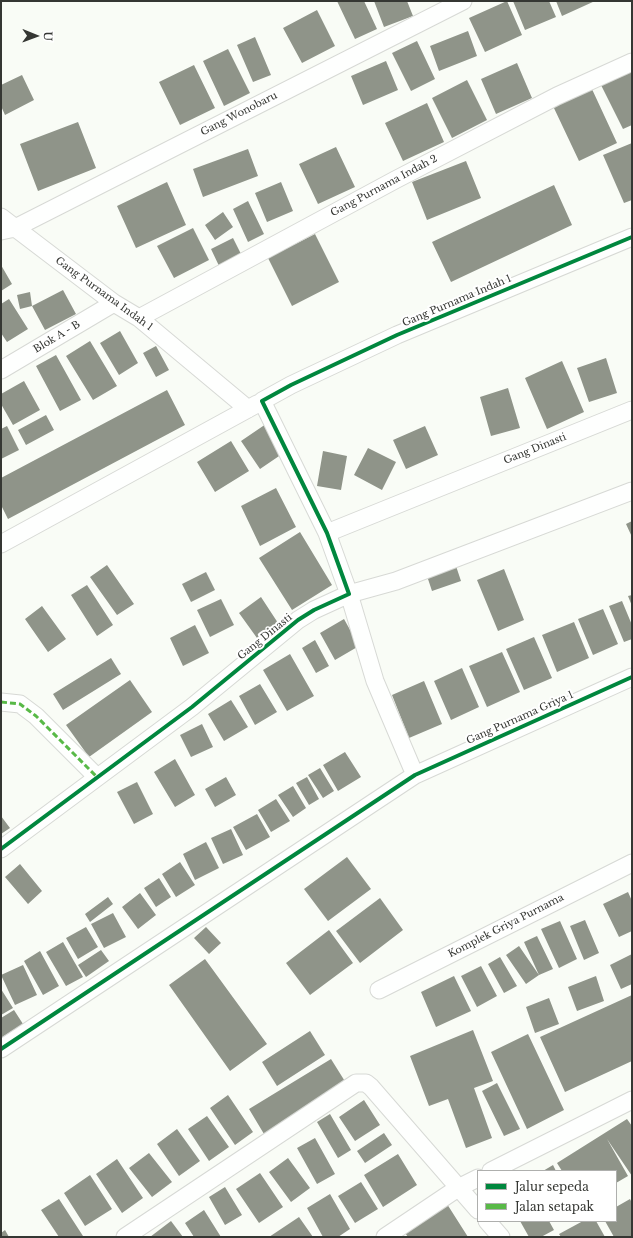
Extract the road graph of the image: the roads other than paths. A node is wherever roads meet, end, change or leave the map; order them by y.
1 (463, 1) edge
2 (632, 62) edge
3 (1, 217) edge
4 (8, 229) edge
5 (632, 237) edge
6 (114, 303) junction
7 (139, 318) junction
8 (1, 370) edge
9 (255, 405) junction
10 (632, 410) edge
11 (632, 491) edge
12 (326, 533) junction
13 (1, 544) edge
14 (349, 594) junction
15 (632, 677) edge
16 (1, 702) edge
17 (415, 775) junction
18 (97, 777) junction
19 (1, 850) edge
20 (632, 863) edge
21 (379, 990) dead end
22 (1, 1049) edge
23 (632, 1100) edge
24 (493, 1170) edge
25 (477, 1178) edge
26 (458, 1188) junction
27 (477, 1209) edge
28 (488, 1222) edge
29 (125, 1237) edge
30 (385, 1237) edge
31 (501, 1237) edge

1 - 4 street, Gang Wonobaru
2 - 7 street, Gang Purnama Indah 2
3 - 4 street, Gang Purnama Indah 1
4 - 6 street, Gang Purnama Indah 1
5 - 9 street, Gang Purnama Indah 1
6 - 7 street, Gang Purnama Indah 1
6 - 8 street, Blok A - B
7 - 9 street, Gang Purnama Indah 1
9 - 12 street
9 - 13 street
10 - 12 street, Gang Dinasti
11 - 14 street, Gang Dinasti
12 - 14 street
14 - 17 street
14 - 18 street, Gang Dinasti
15 - 17 street, Gang Purnama Griya 1
16 - 18 street
17 - 22 street, Gang Purnama Griya 1
18 - 19 street, Gang Dinasti
20 - 21 street, Komplek Griya Purnama
23 - 24 street
25 - 26 street
26 - 27 street
26 - 29 street
26 - 30 street
28 - 31 street

